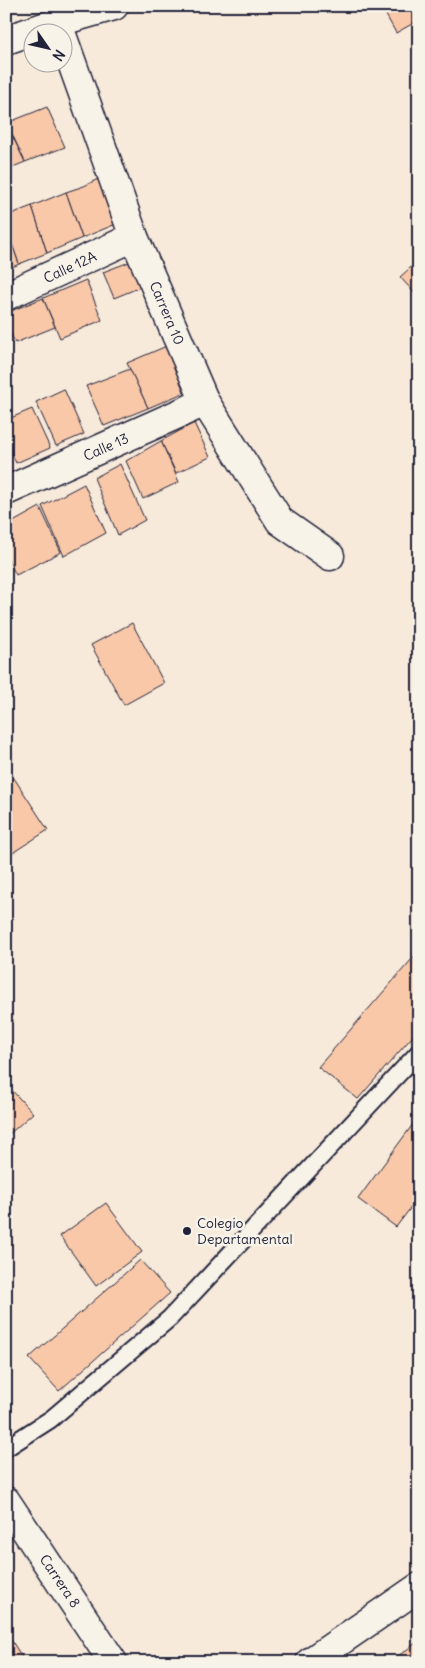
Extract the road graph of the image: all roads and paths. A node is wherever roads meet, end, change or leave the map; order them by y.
1 (114, 6) edge
2 (72, 25) edge
3 (22, 37) edge
4 (6, 40) edge
5 (72, 61) edge
6 (134, 238) junction
7 (6, 296) edge
8 (205, 402) junction
9 (6, 491) edge
10 (330, 556) dead end
11 (419, 1052) edge
12 (6, 1448) edge
13 (6, 1501) edge
14 (419, 1587) edge
15 (113, 1662) edge
16 (310, 1662) edge

1 - 2 street
3 - 4 street
5 - 6 street, Carrera 10
6 - 7 street, Calle 12A
6 - 8 street, Carrera 10
8 - 9 street, Calle 13
8 - 10 street, Carrera 10
11 - 12 lane
13 - 15 street, Carrera 8
14 - 16 street

